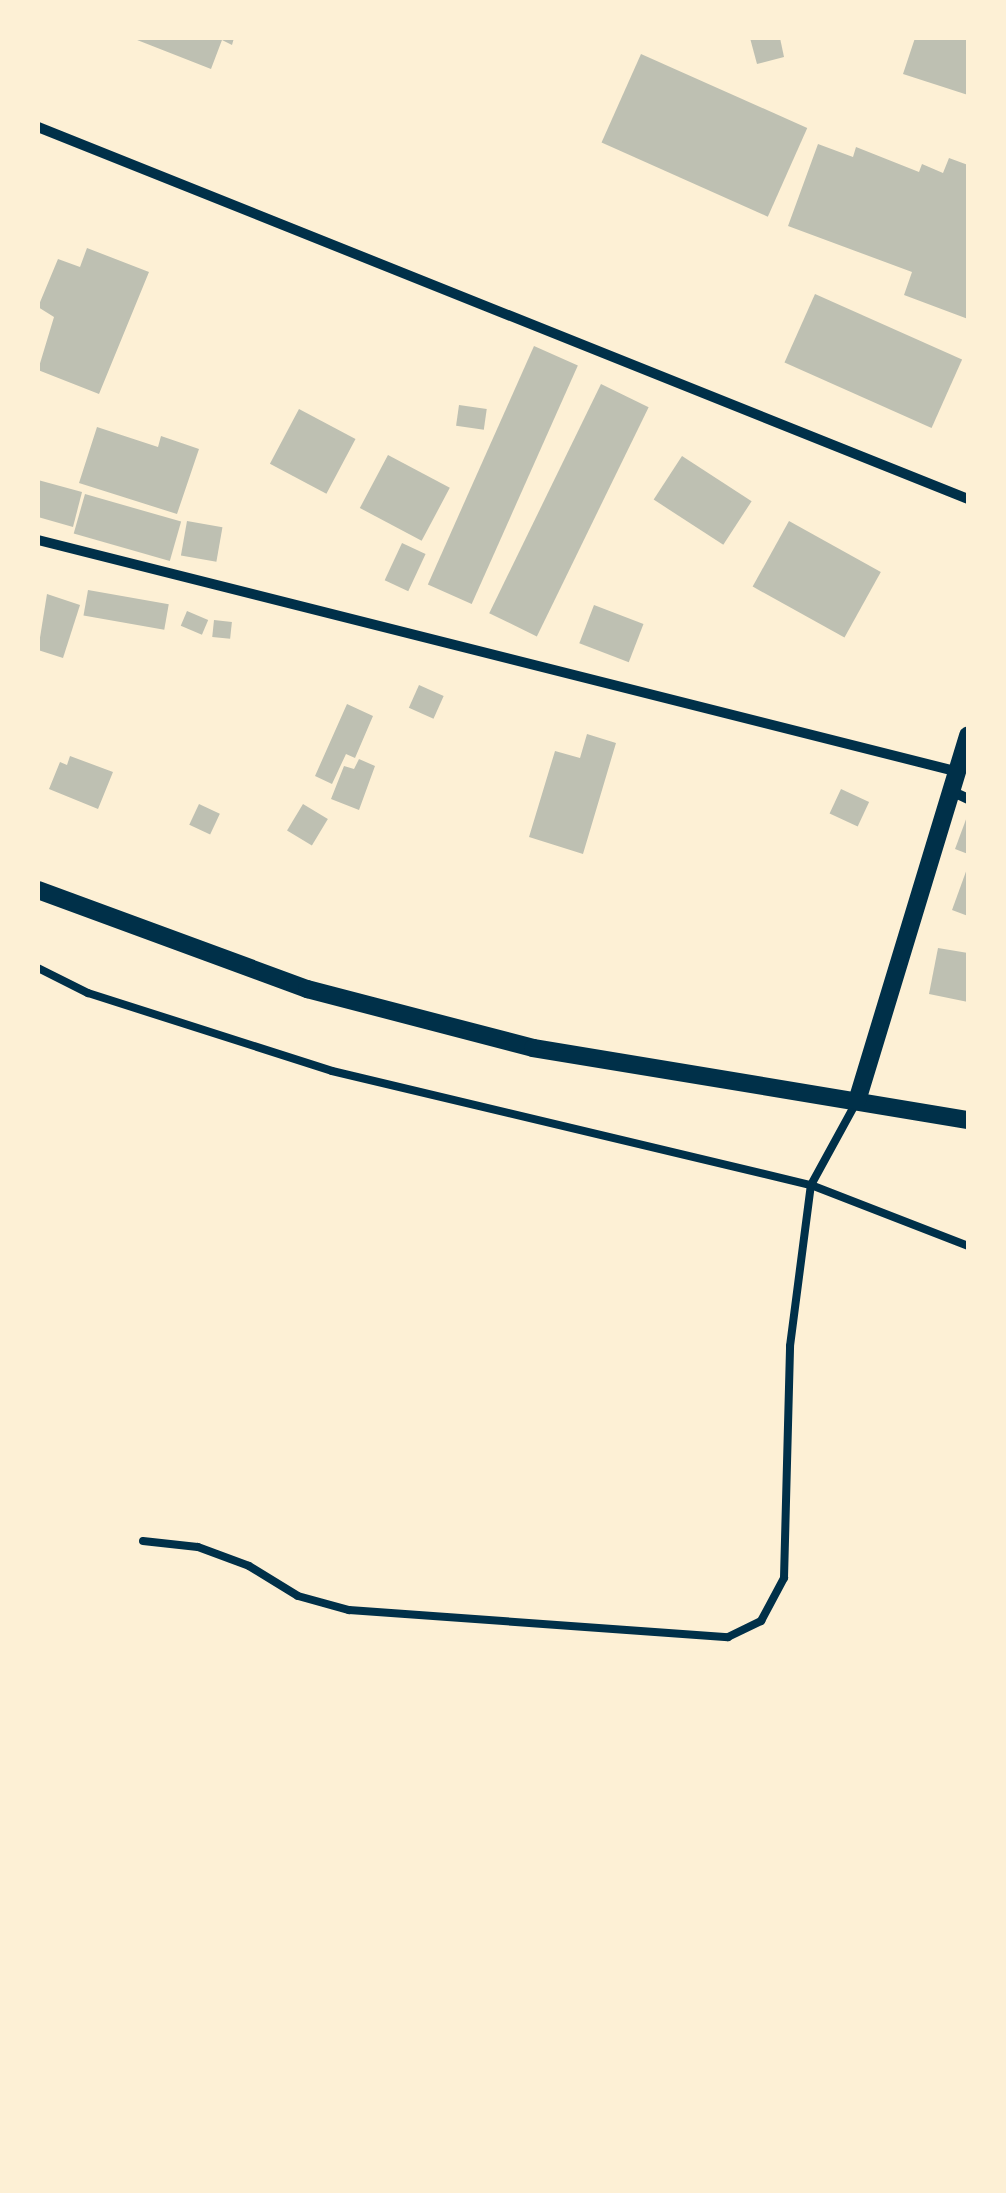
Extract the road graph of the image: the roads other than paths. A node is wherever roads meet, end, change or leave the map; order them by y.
1 (38, 127) edge
2 (968, 500) edge
3 (38, 540) edge
4 (968, 735) edge
5 (955, 770) junction
6 (948, 790) junction
7 (968, 799) edge
8 (38, 890) edge
9 (38, 968) edge
10 (856, 1101) junction
11 (968, 1120) edge
12 (811, 1185) junction
13 (968, 1246) edge
14 (143, 1542) dead end

1 - 2 street
3 - 5 street
4 - 5 street
5 - 6 street
6 - 7 street
6 - 10 street
8 - 10 street
9 - 12 lane
10 - 11 street
10 - 12 lane
12 - 13 lane
12 - 14 lane

